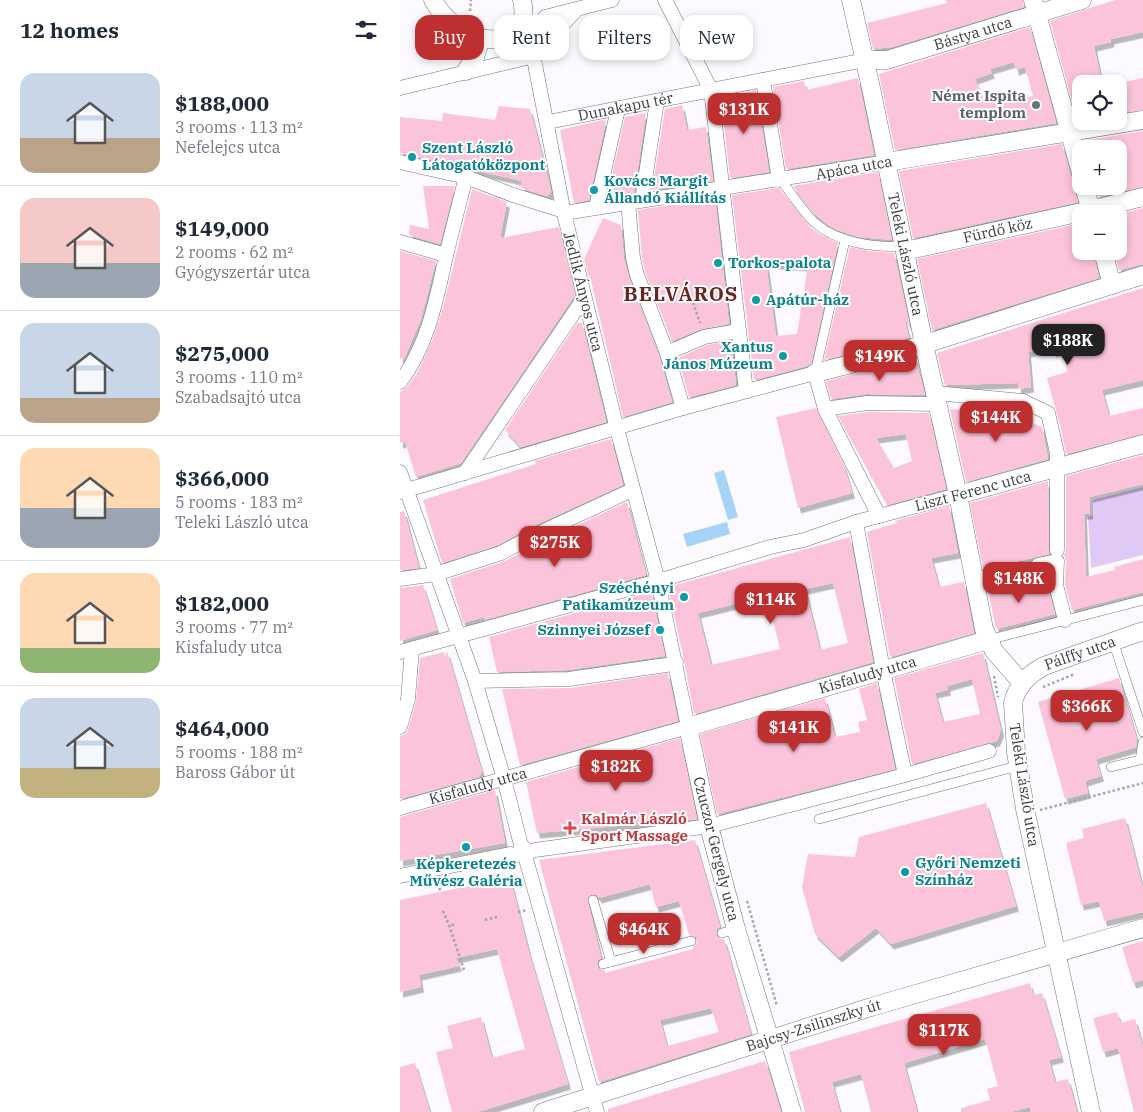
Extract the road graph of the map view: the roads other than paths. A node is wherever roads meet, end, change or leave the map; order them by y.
1 (433, 0) edge
2 (612, 0) edge
3 (665, 0) edge
4 (851, 0) edge
5 (1082, 0) edge
6 (523, 5) edge
7 (1035, 7) edge
8 (577, 9) junction
9 (446, 15) edge
10 (553, 15) edge
11 (569, 18) edge
12 (484, 38) edge
13 (934, 47) junction
14 (859, 50) junction
15 (892, 54) dead end
16 (474, 60) edge
17 (516, 60) edge
18 (535, 60) edge
19 (466, 71) junction
20 (763, 80) junction
21 (400, 88) edge
22 (711, 90) junction
23 (657, 101) junction
24 (618, 109) junction
25 (1143, 120) edge
26 (548, 122) junction
27 (1071, 132) junction
28 (1073, 140) edge
29 (400, 162) edge
30 (887, 162) junction
31 (466, 177) junction
32 (780, 180) junction
33 (723, 189) junction
34 (1143, 197) edge
35 (642, 200) junction
36 (628, 202) junction
37 (1115, 205) edge
38 (596, 207) junction
39 (564, 212) junction
40 (1072, 216) edge
41 (845, 240) junction
42 (400, 242) edge
43 (905, 249) junction
44 (446, 255) junction
45 (1105, 260) edge
46 (1143, 275) edge
47 (1112, 284) junction
48 (584, 298) junction
49 (738, 331) junction
50 (924, 344) junction
51 (667, 353) junction
52 (815, 373) junction
53 (403, 374) edge
54 (746, 391) junction
55 (936, 398) junction
56 (683, 408) junction
57 (824, 409) junction
58 (617, 429) junction
59 (1143, 444) edge
60 (1058, 468) junction
61 (400, 472) edge
62 (465, 473) junction
63 (632, 490) junction
64 (403, 491) edge
65 (958, 495) junction
66 (879, 516) junction
67 (856, 522) junction
68 (1057, 556) junction
69 (1038, 565) dead end
70 (1021, 569) dead end
71 (436, 574) junction
72 (989, 577) junction
73 (400, 579) edge
74 (658, 582) junction
75 (1143, 600) edge
76 (1065, 620) junction
77 (1143, 631) edge
78 (460, 636) junction
79 (988, 640) junction
80 (1114, 641) junction
81 (406, 651) edge
82 (676, 662) junction
83 (883, 670) junction
84 (475, 681) junction
85 (1022, 683) junction
86 (400, 727) edge
87 (688, 727) junction
88 (1143, 732) edge
89 (1143, 742) edge
90 (989, 750) dead end
91 (1017, 766) junction
92 (1111, 767) dead end
93 (905, 775) junction
94 (504, 779) junction
95 (400, 808) edge
96 (819, 819) dead end
97 (709, 826) junction
98 (524, 852) junction
99 (400, 876) edge
100 (593, 900) dead end
101 (1143, 928) edge
102 (691, 941) dead end
103 (1056, 953) junction
104 (770, 1039) junction
105 (595, 1104) edge
106 (543, 1112) edge
107 (792, 1112) edge
108 (1091, 1112) edge

1 - 9 street
2 - 8 street
3 - 22 street
4 - 14 street
5 - 7 street, Bástya utca
6 - 12 street
7 - 13 street, Bástya utca
7 - 27 street
8 - 10 street
8 - 11 street
13 - 14 street, Bástya utca
13 - 15 lane
14 - 20 street, Dunakapu tér
14 - 30 street, Teleki László utca
16 - 19 street
17 - 19 street
18 - 26 street, Jedlik Ányos utca
19 - 21 street
20 - 22 street, Dunakapu tér
20 - 32 street
22 - 23 street, Dunakapu tér
22 - 33 street
23 - 24 street, Dunakapu tér
23 - 35 street
24 - 26 street, Dunakapu tér
24 - 38 street
25 - 27 street, Apáca utca
26 - 39 street, Jedlik Ányos utca
27 - 28 street
27 - 30 street, Apáca utca
29 - 31 street
30 - 32 street, Apáca utca
30 - 43 street, Teleki László utca
31 - 39 street
31 - 44 street
32 - 33 street, Apáca utca
32 - 41 lane
33 - 35 street, Apáca utca
33 - 49 street
34 - 37 street, Fürdő köz
35 - 36 street, Apáca utca
36 - 38 street, Apáca utca
36 - 51 street
38 - 39 street, Apáca utca
39 - 48 street, Jedlik Ányos utca
40 - 43 street, Fürdő köz
41 - 43 lane
41 - 52 lane
42 - 44 street
43 - 50 street, Teleki László utca
44 - 53 street
45 - 47 street
46 - 47 street
47 - 50 street
48 - 58 street, Jedlik Ányos utca
48 - 62 street
49 - 51 street
49 - 54 street
50 - 52 street
50 - 55 street, Teleki László utca
51 - 56 street
52 - 54 street
52 - 57 street
54 - 56 street
55 - 57 street
55 - 60 street
55 - 65 street, Teleki László utca
56 - 58 street
57 - 66 street
58 - 62 street
58 - 63 street, Jedlik Ányos utca
59 - 60 street, Liszt Ferenc utca
60 - 65 street, Liszt Ferenc utca
60 - 68 street
61 - 64 street
62 - 64 street
63 - 71 street
63 - 74 street, Jedlik Ányos utca
64 - 71 street
65 - 66 street, Liszt Ferenc utca
65 - 72 street, Teleki László utca
66 - 67 street, Liszt Ferenc utca
67 - 74 street, Liszt Ferenc utca
67 - 83 street
68 - 69 street
68 - 76 street
70 - 72 street
71 - 73 street
71 - 78 street
72 - 79 street, Teleki László utca
74 - 78 street, Liszt Ferenc utca
74 - 82 street, Czuczor Gergely utca
75 - 76 lane
76 - 79 lane
77 - 80 street, Pálffy utca
78 - 81 street, Liszt Ferenc utca
78 - 84 street
79 - 83 street, Kisfaludy utca
79 - 85 street, Teleki László utca
80 - 85 street, Pálffy utca
80 - 88 lane
81 - 86 street
82 - 84 street
82 - 87 street, Czuczor Gergely utca
83 - 87 street, Kisfaludy utca
83 - 93 street
84 - 94 street
85 - 91 street, Teleki László utca
87 - 94 street, Kisfaludy utca
87 - 97 street, Czuczor Gergely utca
89 - 92 lane
90 - 93 street
91 - 96 lane
91 - 103 street, Teleki László utca
93 - 97 street
94 - 95 street, Kisfaludy utca
94 - 98 street
97 - 98 street
97 - 104 street, Czuczor Gergely utca
98 - 99 street
98 - 105 street
100 - 102 lane
101 - 103 street, Bajcsy-Zsilinszky út
103 - 104 street, Bajcsy-Zsilinszky út
103 - 108 street, Teleki László utca
104 - 105 street, Bajcsy-Zsilinszky út
104 - 107 street, Czuczor Gergely utca
105 - 106 street, Bajcsy-Zsilinszky út

